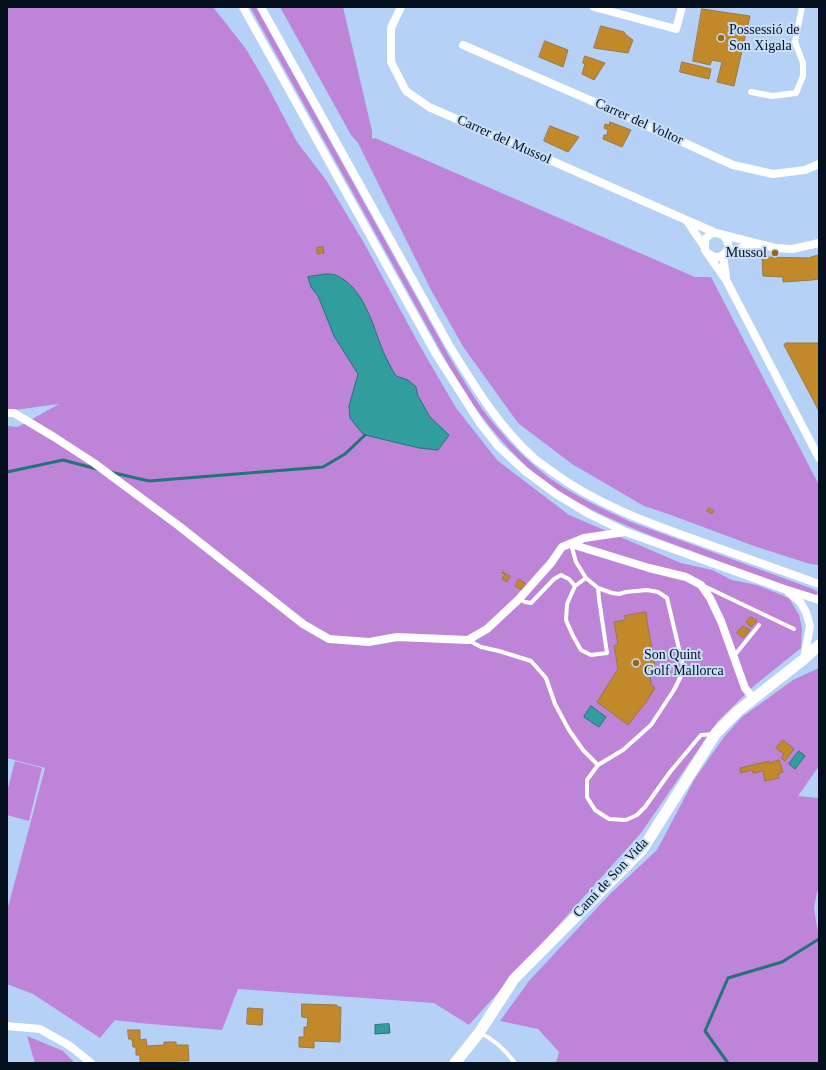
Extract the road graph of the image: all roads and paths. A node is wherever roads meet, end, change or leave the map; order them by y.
1 (243, 7) edge
2 (261, 7) edge
3 (401, 7) edge
4 (594, 7) edge
5 (682, 7) edge
6 (802, 7) edge
7 (463, 45) dead end
8 (751, 92) dead end
9 (819, 164) edge
10 (687, 220) junction
11 (720, 234) junction
12 (819, 243) edge
13 (756, 244) junction
14 (706, 250) junction
15 (724, 254) junction
16 (726, 280) junction
17 (7, 413) edge
18 (819, 458) edge
19 (626, 532) junction
20 (571, 544) junction
21 (586, 578) junction
22 (819, 584) edge
23 (701, 585) junction
24 (575, 586) junction
25 (598, 588) junction
26 (784, 589) junction
27 (519, 599) junction
28 (819, 600) edge
29 (759, 625) dead end
30 (794, 628) dead end
31 (468, 640) junction
32 (819, 646) edge
33 (734, 656) junction
34 (804, 659) junction
35 (754, 699) junction
36 (716, 733) junction
37 (598, 765) junction
38 (7, 1026) edge
39 (479, 1033) junction
40 (91, 1063) edge
41 (455, 1063) edge
42 (515, 1063) edge

1 - 19 street
2 - 22 street
3 - 10 street, Carrer del Mussol
4 - 5 street
6 - 8 street
7 - 9 street, Carrer del Voltor
10 - 11 street, Carrer del Mussol
10 - 14 street
11 - 13 street, Carrer del Mussol
11 - 14 street
11 - 15 street
12 - 13 street, Carrer del Mussol
13 - 15 street, Carrer del Mussol
14 - 15 street
14 - 16 street
15 - 16 street
16 - 18 street
17 - 31 street
19 - 20 street
19 - 26 street
20 - 21 lane
20 - 23 street
20 - 27 street
21 - 24 lane
21 - 25 lane
23 - 30 lane
23 - 33 street
24 - 25 lane
24 - 27 lane
25 - 37 lane
26 - 28 street
26 - 34 street
27 - 31 street
29 - 33 lane
31 - 37 lane
32 - 34 street, Camí de Son Vida
33 - 35 street
34 - 35 street, Camí de Son Vida
35 - 36 street, Camí de Son Vida
36 - 37 lane
36 - 39 street, Camí de Son Vida
38 - 40 street
39 - 41 street, Camí de Son Vida
39 - 42 lane

